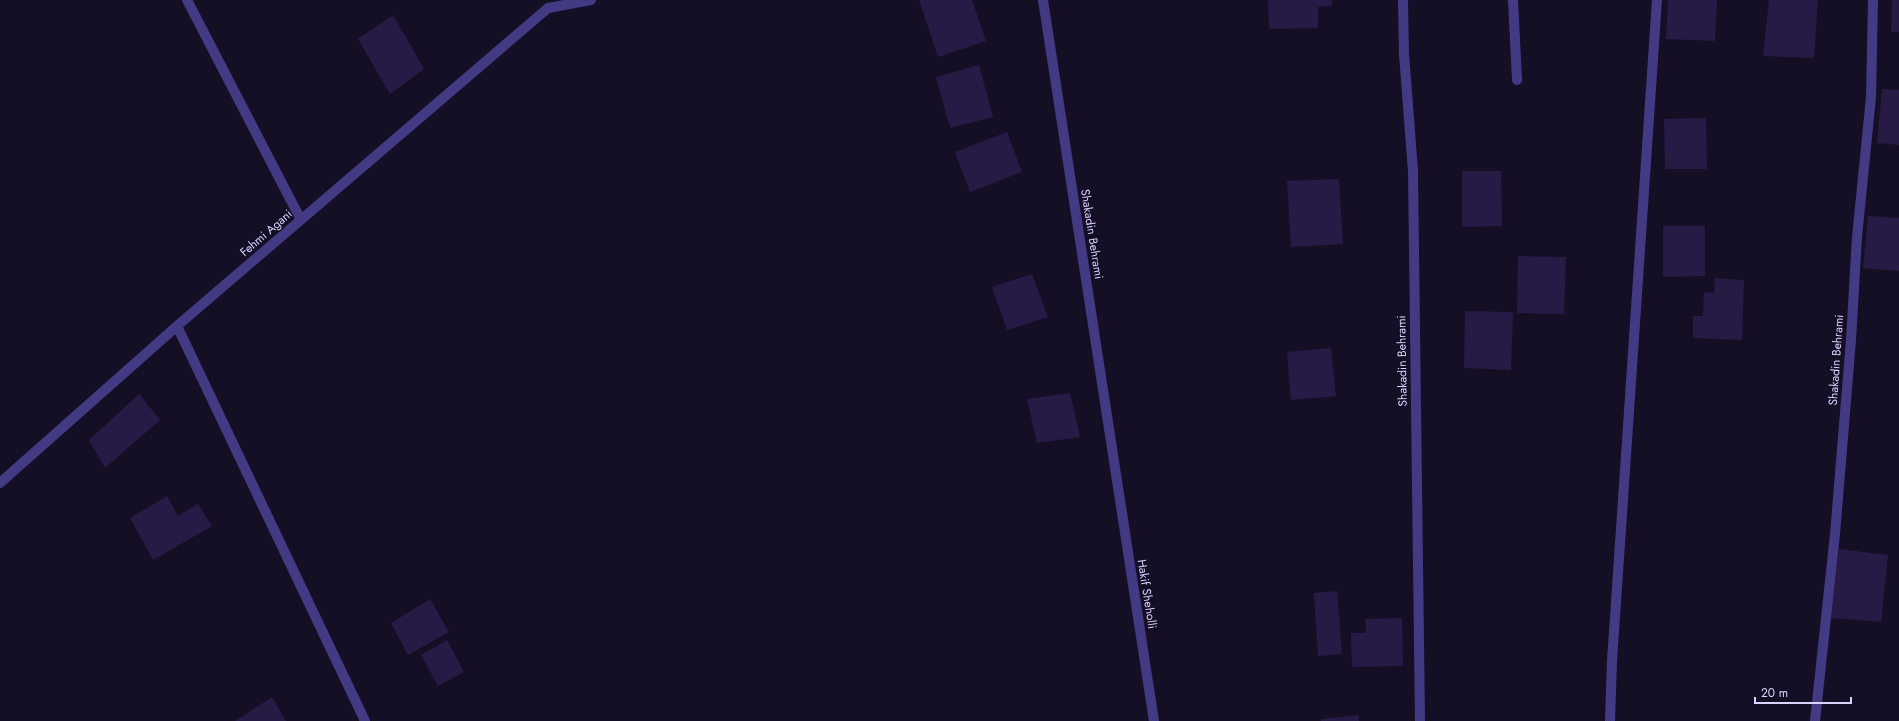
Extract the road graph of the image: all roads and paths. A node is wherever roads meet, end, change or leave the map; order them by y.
1 (187, 0) edge
2 (590, 0) edge
3 (1043, 0) edge
4 (1404, 0) edge
5 (1513, 0) edge
6 (1658, 0) edge
7 (1873, 0) edge
8 (547, 4) edge
9 (1517, 80) dead end
10 (301, 220) junction
11 (177, 326) junction
12 (1115, 472) joint
13 (1, 479) edge
14 (366, 721) edge
15 (1154, 721) edge
16 (1420, 721) edge
17 (1610, 721) edge
18 (1814, 721) edge

1 - 10 street
2 - 8 street
3 - 12 street, Shakadin Behrami
4 - 16 street, Shakadin Behrami
5 - 9 street
6 - 17 street
7 - 18 street, Shakadin Behrami
8 - 10 street, Fehmi Agani
10 - 11 street, Fehmi Agani
11 - 13 street, Fehmi Agani
11 - 14 street
12 - 15 street, Hakif Sheholli

